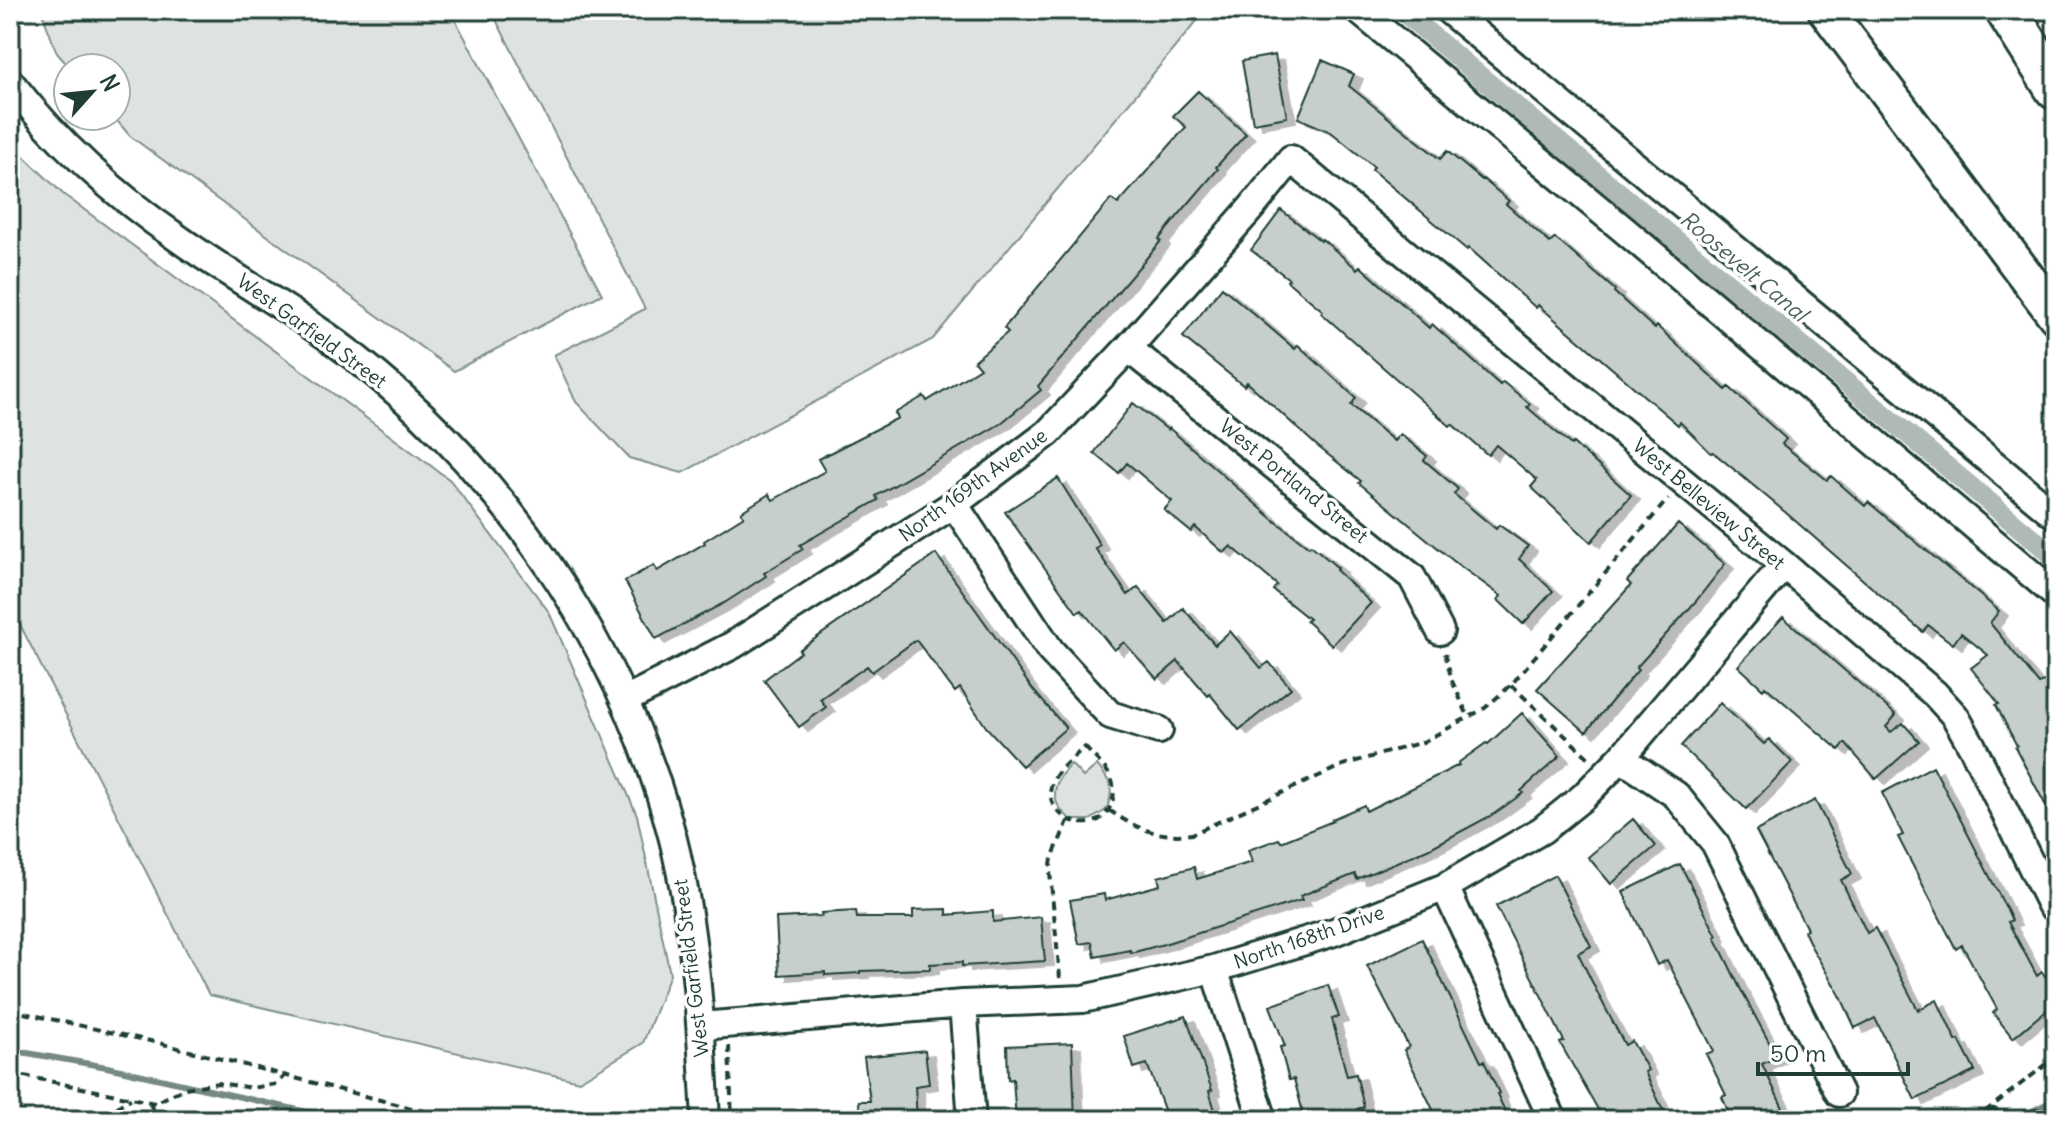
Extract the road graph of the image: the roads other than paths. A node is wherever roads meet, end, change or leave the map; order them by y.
1 (1358, 10) edge
2 (1448, 10) edge
3 (1826, 10) edge
4 (2006, 10) edge
5 (10, 82) edge
6 (2056, 89) edge
7 (1291, 159) joint
8 (2056, 316) edge
9 (1128, 348) junction
10 (954, 504) junction
11 (2056, 516) edge
12 (1784, 565) junction
13 (2056, 595) edge
14 (1440, 631) road end
15 (625, 700) junction
16 (1159, 730) dead end
17 (1614, 766) junction
18 (1445, 887) junction
19 (2056, 907) edge
20 (1214, 969) junction
21 (963, 1004) junction
22 (701, 1026) junction
23 (1839, 1093) dead end
24 (706, 1120) edge
25 (972, 1120) edge
26 (1263, 1120) edge
27 (1553, 1120) edge

1 - 13 street
2 - 11 street
3 - 8 main road
4 - 6 highway
5 - 15 street, West Garfield Street
7 - 9 street, North 169th Avenue
7 - 12 street, West Belleview Street
9 - 10 street, North 169th Avenue
9 - 14 street, West Portland Street
10 - 15 street, North 169th Avenue
10 - 16 street
12 - 17 street, North 168th Drive
12 - 19 street, West Belleview Street
15 - 22 street, West Garfield Street
17 - 18 street, North 168th Drive
17 - 23 street
18 - 20 street, North 168th Drive
18 - 27 street
20 - 21 street, North 168th Drive
20 - 26 street
21 - 22 street, North 168th Drive
21 - 25 street
22 - 24 street, West Garfield Street

